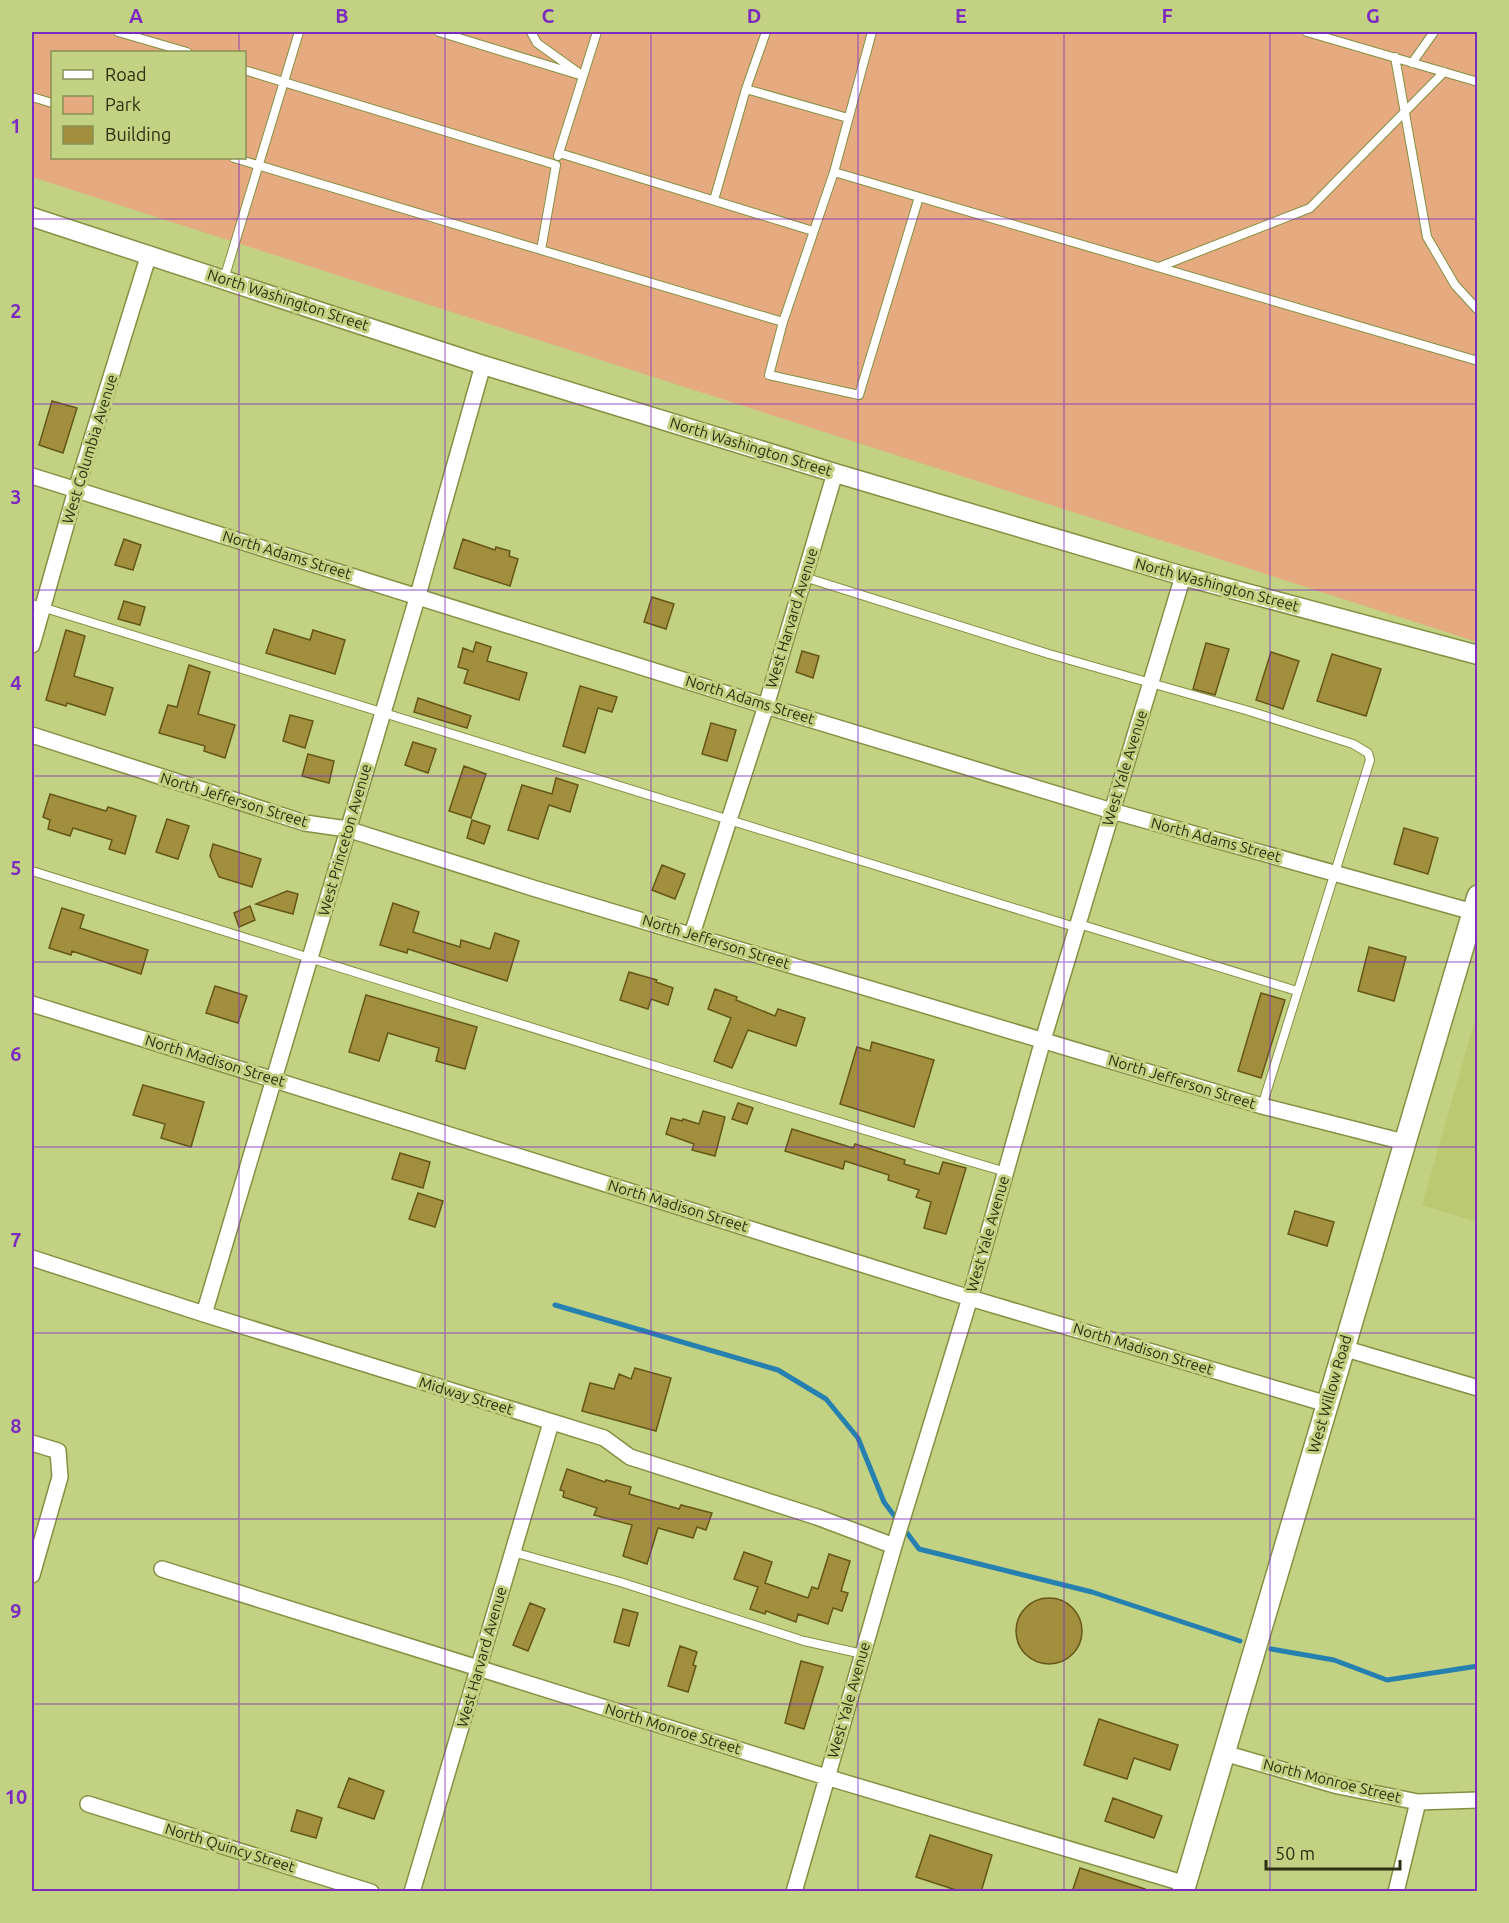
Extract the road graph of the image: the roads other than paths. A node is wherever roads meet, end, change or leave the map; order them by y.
1 (118, 32) edge
2 (299, 32) edge
3 (439, 32) edge
4 (531, 32) edge
5 (597, 32) edge
6 (766, 32) edge
7 (872, 32) edge
8 (1307, 32) edge
9 (1434, 32) edge
10 (183, 51) edge
11 (1395, 57) junction
12 (1412, 63) junction
13 (246, 71) edge
14 (1444, 72) junction
15 (583, 76) junction
16 (284, 82) junction
17 (1478, 82) edge
18 (746, 89) junction
19 (32, 97) edge
20 (51, 103) edge
21 (1405, 112) junction
22 (848, 118) junction
23 (559, 153) junction
24 (238, 159) edge
25 (259, 165) junction
26 (556, 165) junction
27 (834, 172) junction
28 (919, 197) junction
29 (714, 200) junction
30 (32, 217) edge
31 (813, 231) junction
32 (541, 249) junction
33 (150, 254) junction
34 (1159, 267) junction
35 (224, 279) junction
36 (1478, 310) edge
37 (783, 322) junction
38 (1478, 361) edge
39 (483, 365) junction
40 (835, 473) junction
41 (32, 476) edge
42 (76, 490) junction
43 (1183, 576) junction
44 (804, 577) junction
45 (417, 595) junction
46 (37, 606) edge
47 (32, 645) edge
48 (1478, 655) edge
49 (1150, 684) junction
50 (766, 706) junction
51 (383, 712) junction
52 (32, 735) edge
53 (1112, 811) junction
54 (730, 821) junction
55 (347, 830) junction
56 (32, 871) edge
57 (1334, 872) junction
58 (1475, 904) edge
59 (1078, 926) junction
60 (692, 934) junction
61 (310, 958) junction
62 (1297, 991) junction
63 (32, 1004) edge
64 (1043, 1040) junction
65 (274, 1080) junction
66 (1262, 1106) junction
67 (1404, 1142) junction
68 (1006, 1172) junction
69 (32, 1258) edge
70 (970, 1298) junction
71 (204, 1314) junction
72 (1343, 1348) junction
73 (1478, 1388) edge
74 (1327, 1404) junction
75 (551, 1423) junction
76 (32, 1443) edge
77 (895, 1546) junction
78 (513, 1552) junction
79 (162, 1569) dead end
80 (32, 1575) edge
81 (863, 1654) junction
82 (479, 1669) junction
83 (1224, 1753) junction
84 (826, 1777) junction
85 (1478, 1800) edge
86 (1418, 1802) junction
87 (88, 1804) dead end
88 (1184, 1888) edge
89 (371, 1892) edge
90 (412, 1892) edge
91 (794, 1892) edge
92 (1396, 1892) edge

1 - 10 lane
2 - 16 lane
3 - 15 lane
4 - 15 lane
5 - 15 lane
6 - 18 lane
7 - 22 lane
8 - 11 lane
9 - 12 lane
11 - 12 lane
11 - 21 lane
12 - 14 lane
13 - 16 lane
14 - 17 lane
14 - 21 lane
15 - 23 lane
16 - 25 lane
16 - 26 lane
18 - 22 lane
18 - 29 lane
19 - 20 lane
21 - 34 lane
21 - 36 lane
22 - 27 lane
23 - 26 lane
23 - 29 lane
24 - 25 lane
25 - 32 lane
25 - 35 lane
26 - 32 lane
27 - 28 lane
27 - 31 lane
28 - 34 lane
28 - 37 lane
29 - 31 lane
30 - 33 street, North Washington Street
31 - 37 lane
32 - 37 lane
33 - 35 street, North Washington Street
33 - 42 street, West Columbia Avenue
34 - 38 lane
35 - 39 street, North Washington Street
39 - 40 street, North Washington Street
39 - 45 street, West Princeton Avenue
40 - 43 street, North Washington Street
40 - 44 street, West Harvard Avenue
41 - 42 street, North Adams Street
42 - 45 street, North Adams Street
42 - 46 street, West Columbia Avenue
43 - 48 street, North Washington Street
43 - 49 street, West Yale Avenue
44 - 49 lane
44 - 50 street, West Harvard Avenue
45 - 50 street, North Adams Street
45 - 51 street, West Princeton Avenue
46 - 47 street, West Columbia Avenue
46 - 51 lane
49 - 53 street, West Yale Avenue
49 - 57 lane
50 - 53 street, North Adams Street
50 - 54 street, West Harvard Avenue
51 - 54 lane
51 - 55 street, West Princeton Avenue
52 - 55 street, North Jefferson Street
53 - 57 street, North Adams Street
53 - 59 street, West Yale Avenue
54 - 59 lane
54 - 60 street, West Harvard Avenue
55 - 60 street, North Jefferson Street
55 - 61 street, West Princeton Avenue
56 - 61 lane
57 - 58 street, North Adams Street
57 - 62 lane
58 - 67 main road, West Willow Road
59 - 62 lane
59 - 64 street, West Yale Avenue
60 - 64 street, North Jefferson Street
61 - 65 street, West Princeton Avenue
61 - 68 lane
62 - 66 lane
63 - 65 street, North Madison Street
64 - 66 street, North Jefferson Street
64 - 68 street, West Yale Avenue
65 - 70 street, North Madison Street
65 - 71 street, West Princeton Avenue
66 - 67 street, North Jefferson Street
67 - 72 main road, West Willow Road
68 - 70 street, West Yale Avenue
69 - 71 street, Midway Street
70 - 74 street, North Madison Street
70 - 77 street, West Yale Avenue
71 - 75 street, Midway Street
72 - 73 street
72 - 74 main road, West Willow Road
74 - 83 main road, West Willow Road
75 - 77 street, Midway Street
75 - 78 street, West Harvard Avenue
76 - 80 street
77 - 81 street, West Yale Avenue
78 - 81 lane
78 - 82 street, West Harvard Avenue
79 - 82 street, North Monroe Street
81 - 84 street, West Yale Avenue
82 - 84 street, North Monroe Street
82 - 90 street, West Harvard Avenue
83 - 86 street, North Monroe Street
83 - 88 main road, West Willow Road
84 - 88 street, North Monroe Street
84 - 91 street, West Yale Avenue
85 - 86 street, North Monroe Street
86 - 92 street
87 - 89 street, North Quincy Street

